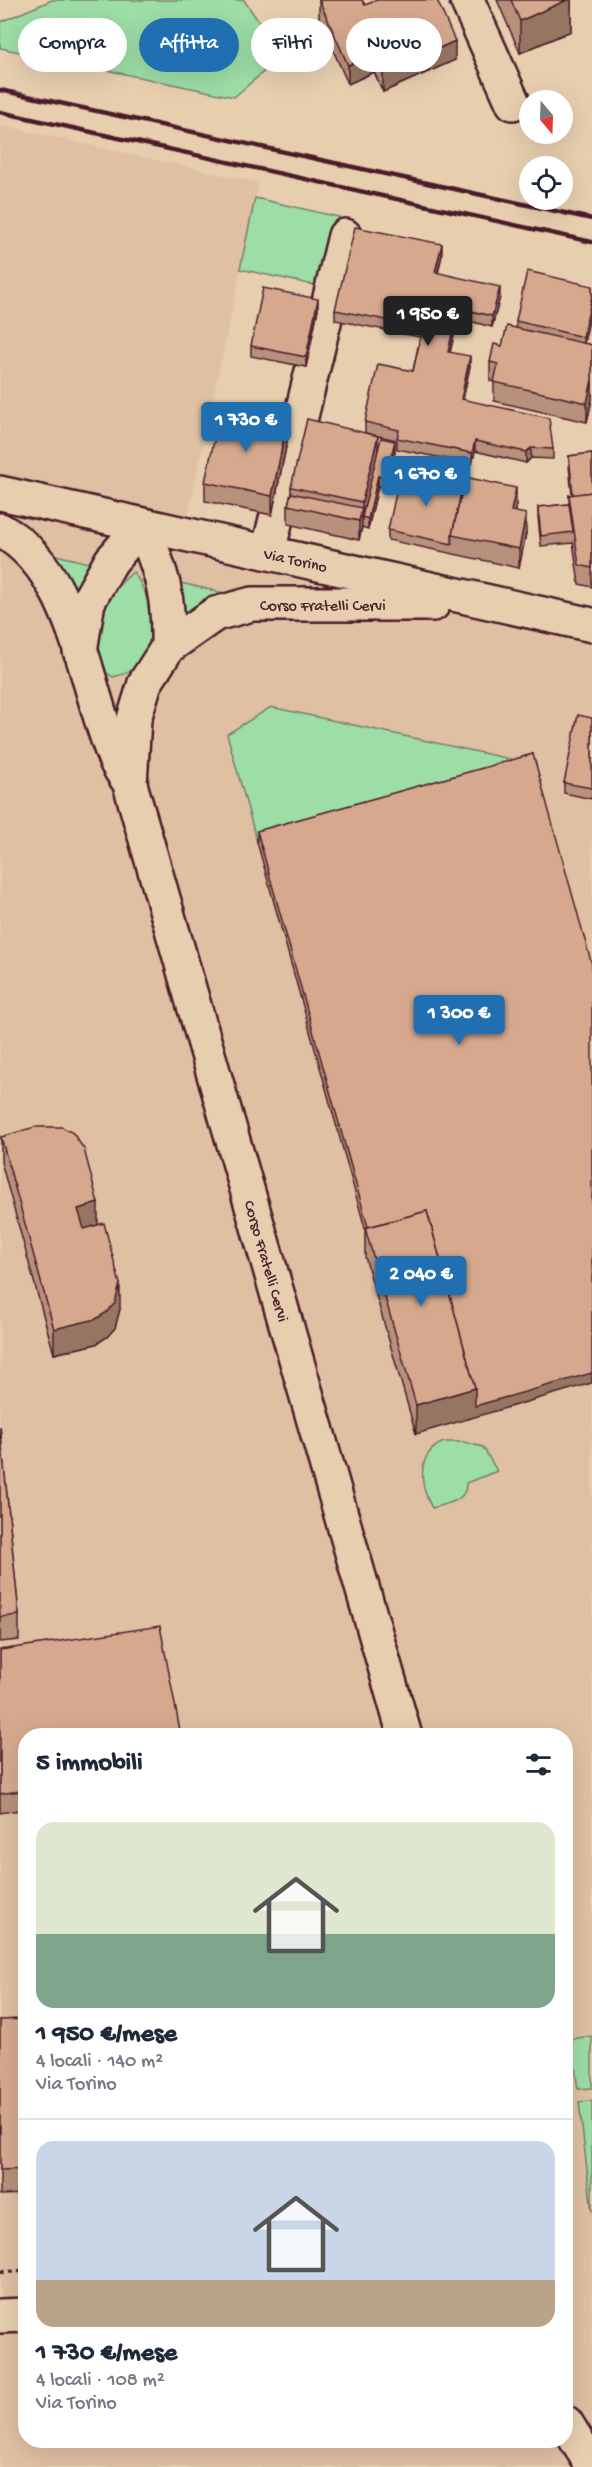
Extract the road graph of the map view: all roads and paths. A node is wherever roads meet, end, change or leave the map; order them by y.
1 (467, 0) edge
2 (513, 103) dead end
3 (345, 236) dead end
4 (0, 493) edge
5 (141, 525) junction
6 (0, 530) edge
7 (268, 552) junction
8 (488, 603) junction
9 (592, 625) edge
10 (168, 646) junction
11 (80, 653) junction
12 (130, 784) junction
13 (403, 1728) edge
14 (18, 2271) edge
15 (0, 2272) edge
16 (18, 2315) edge
17 (0, 2316) edge
18 (573, 2434) edge
19 (592, 2465) edge

1 - 2 street
3 - 7 street
4 - 5 street, Via Torino
5 - 7 street, Via Torino
5 - 10 street
5 - 11 street, Corso Fratelli Cervi
6 - 11 street, Corso Fratelli Cervi
7 - 8 street, Via Torino
8 - 9 street, Via Torino
8 - 10 street, Corso Fratelli Cervi
10 - 12 street, Corso Fratelli Cervi
11 - 12 street, Corso Fratelli Cervi
12 - 13 street, Corso Fratelli Cervi
14 - 15 path
16 - 17 street
18 - 19 street

